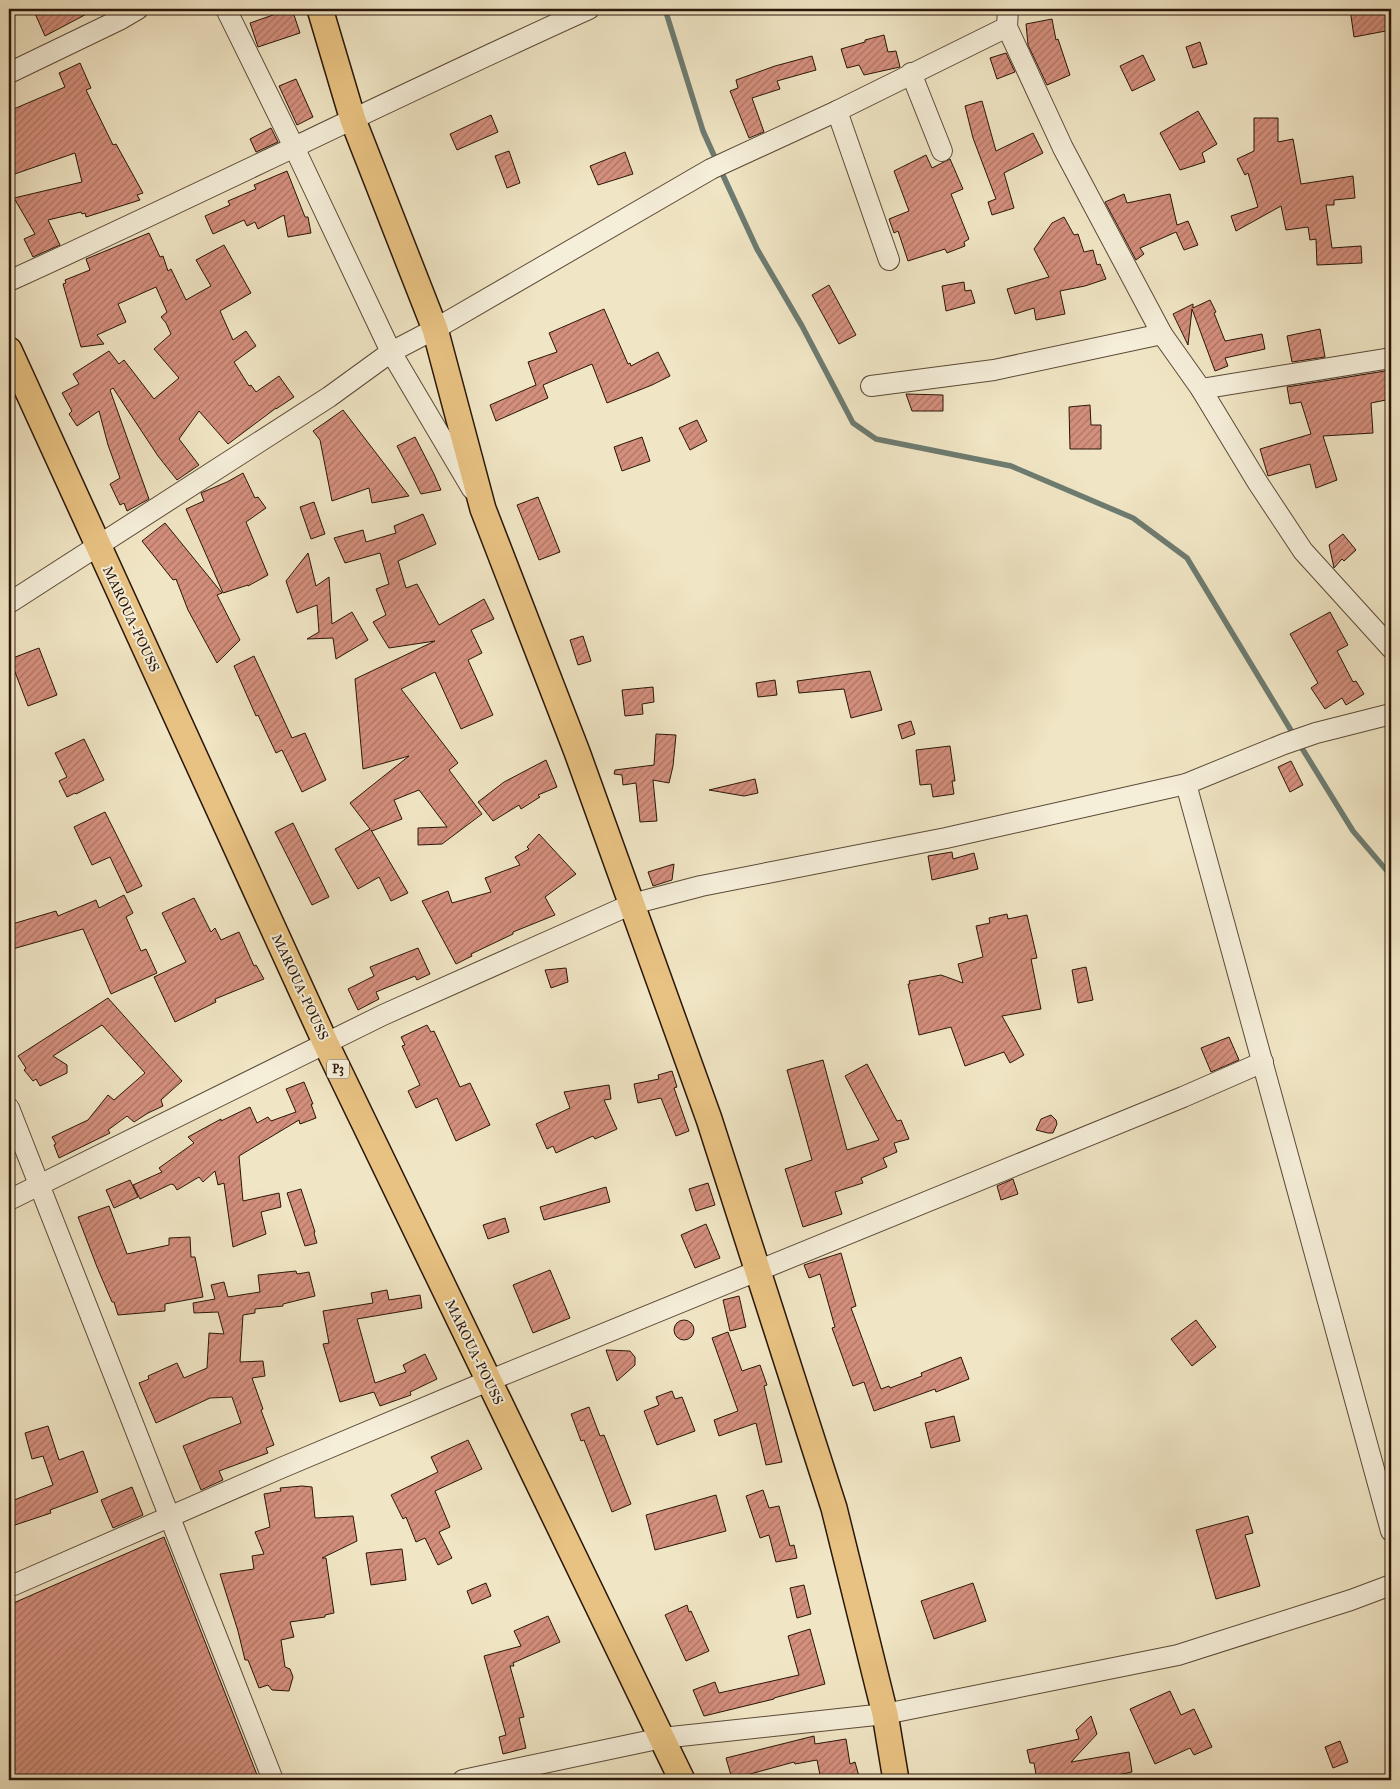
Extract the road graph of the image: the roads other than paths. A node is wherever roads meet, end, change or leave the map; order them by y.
1 (138, 9) edge
2 (226, 9) edge
3 (320, 9) edge
4 (589, 9) edge
5 (1008, 18) edge
6 (9, 73) edge
7 (911, 73) junction
8 (837, 111) junction
9 (354, 120) junction
10 (294, 147) junction
11 (942, 151) dead end
12 (889, 260) dead end
13 (9, 281) edge
14 (435, 329) junction
15 (1162, 334) junction
16 (9, 350) edge
17 (391, 352) junction
18 (1391, 358) edge
19 (871, 386) dead end
20 (1202, 388) junction
21 (484, 509) junction
22 (98, 545) junction
23 (9, 603) edge
24 (1391, 648) edge
25 (1391, 714) edge
26 (1186, 784) junction
27 (632, 904) junction
28 (326, 1044) junction
29 (1262, 1062) junction
30 (9, 1108) edge
31 (38, 1185) junction
32 (9, 1200) edge
33 (758, 1272) junction
34 (488, 1381) junction
35 (169, 1516) junction
36 (1391, 1531) edge
37 (1391, 1585) edge
38 (9, 1587) edge
39 (885, 1714) junction
40 (662, 1738) junction
41 (273, 1780) edge
42 (463, 1780) edge
43 (682, 1780) edge
44 (896, 1780) edge

1 - 6 street
2 - 10 street
3 - 9 main road
4 - 9 street
5 - 7 street
5 - 15 street
7 - 8 street
7 - 11 street
8 - 12 street
8 - 14 street
9 - 10 street
9 - 14 main road
10 - 13 street
10 - 17 street
14 - 17 street
14 - 21 main road
15 - 19 street
15 - 20 street
16 - 22 main road, MAROUA-POUSS / P3
17 - 21 street
17 - 22 street
18 - 20 street
20 - 24 street
21 - 27 main road
22 - 23 street
22 - 28 main road, MAROUA-POUSS / P3
25 - 26 street
26 - 27 street
26 - 29 street
27 - 28 street
27 - 33 main road
28 - 31 street
28 - 34 main road, MAROUA-POUSS / P3
29 - 33 street
29 - 36 street
30 - 31 street
31 - 32 street
31 - 35 street
33 - 34 street
33 - 39 main road
34 - 35 street
34 - 40 main road, MAROUA-POUSS / P3
35 - 38 street
35 - 41 street
37 - 39 street
39 - 40 street
39 - 44 main road
40 - 42 street
40 - 43 main road, MAROUA-POUSS / P3

